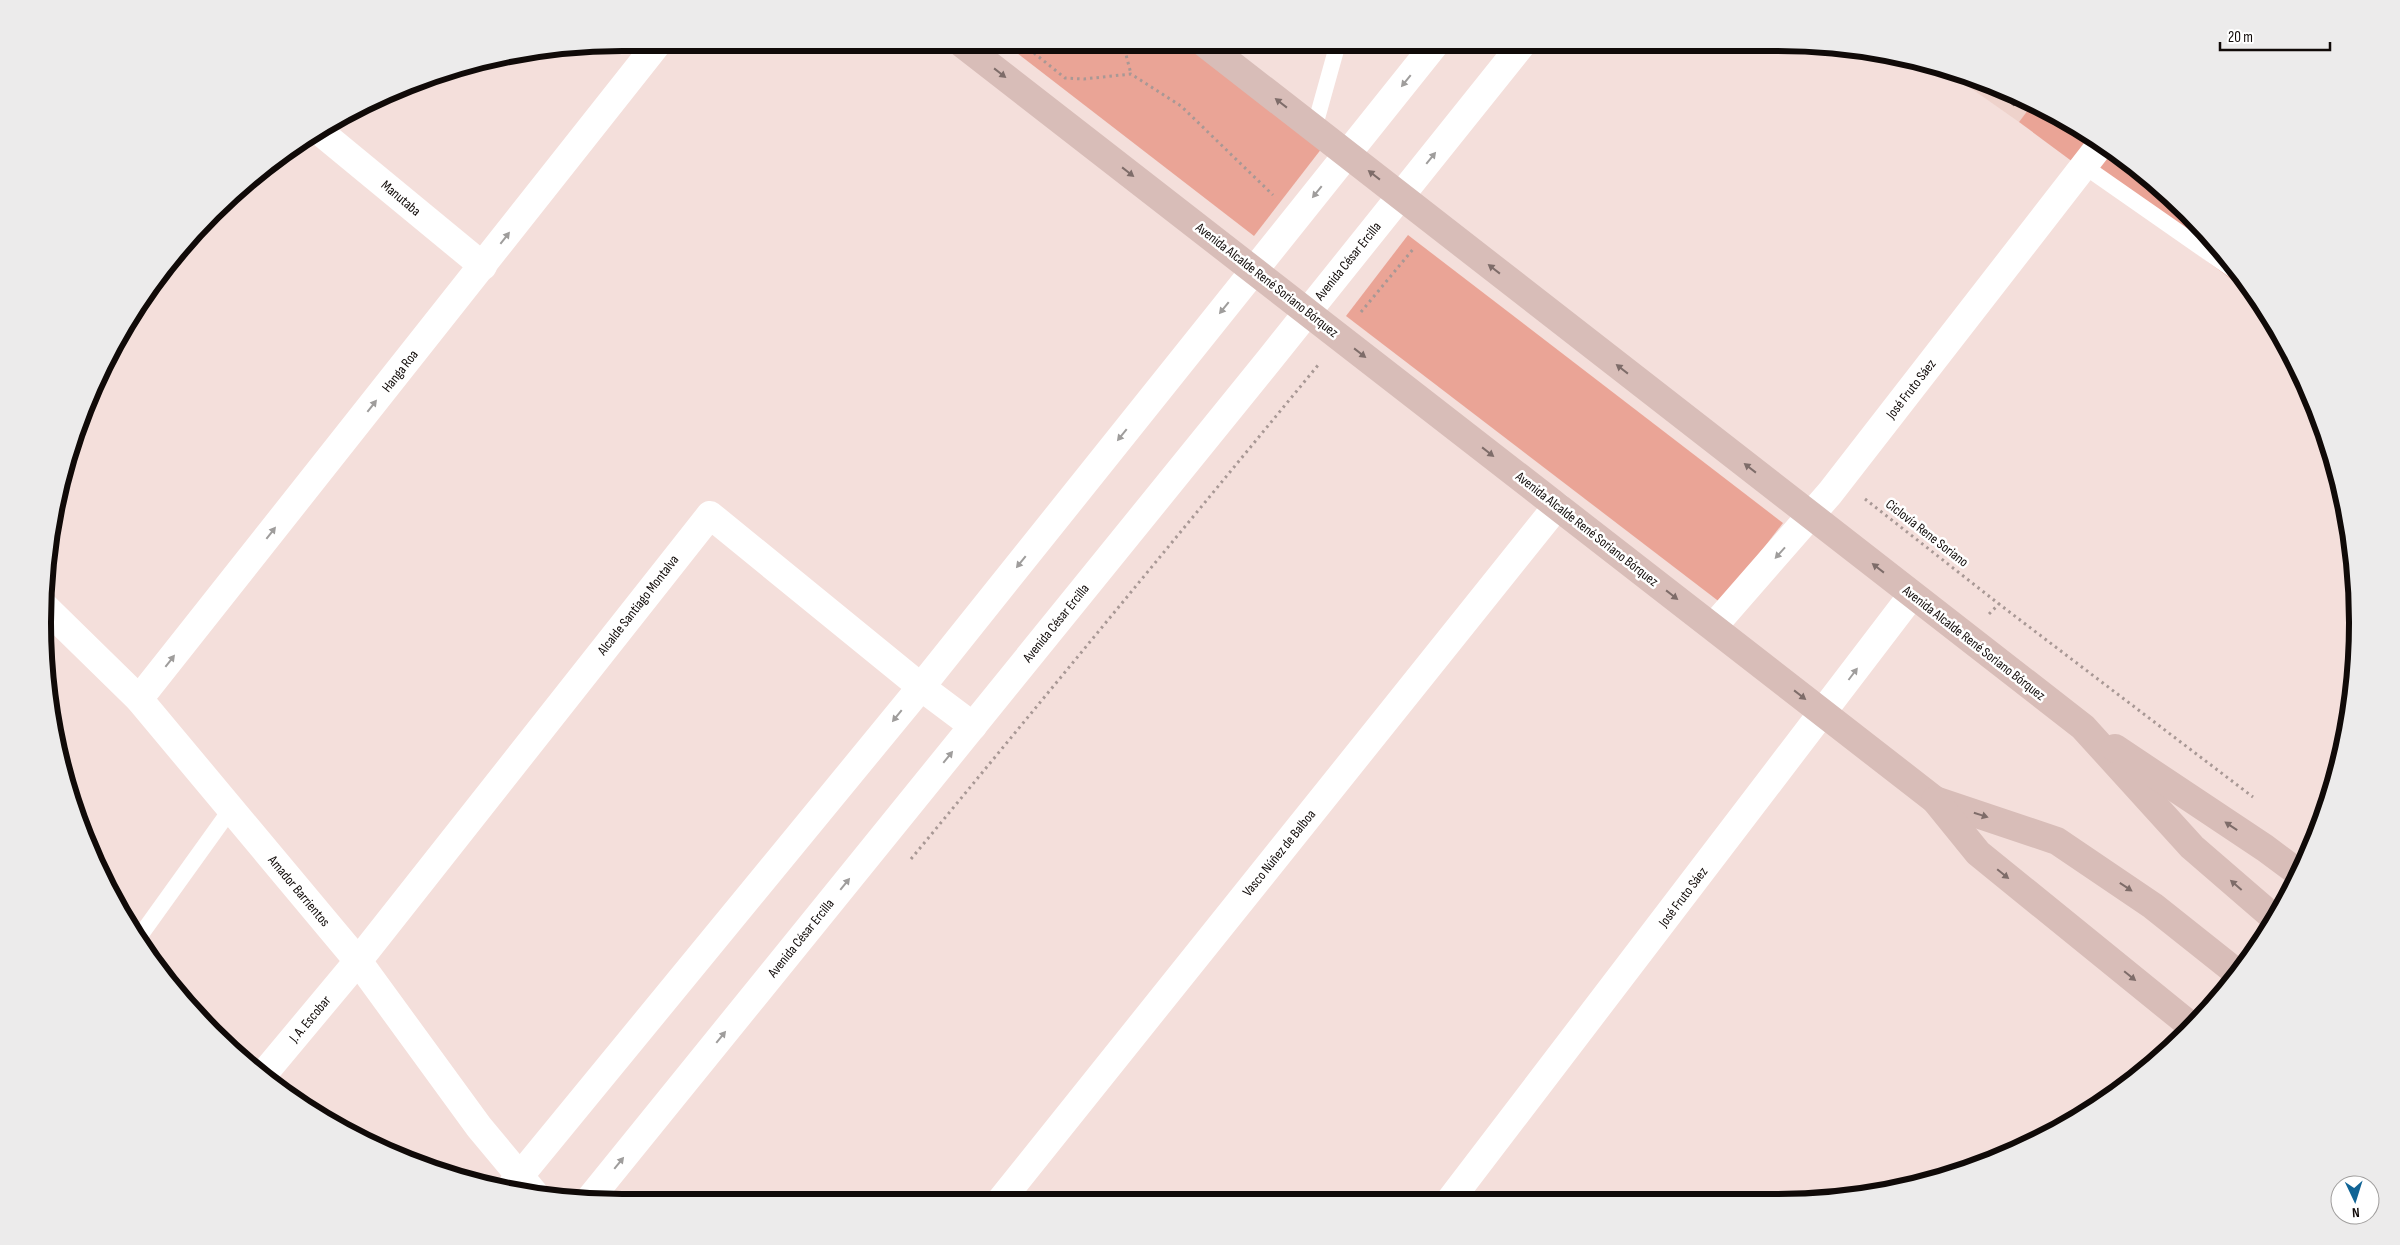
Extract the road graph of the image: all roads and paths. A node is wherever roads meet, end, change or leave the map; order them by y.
1 (651, 51) edge
2 (971, 51) edge
3 (1031, 51) edge
4 (1125, 51) edge
5 (1214, 51) edge
6 (1336, 51) edge
7 (1430, 51) edge
8 (1517, 51) edge
9 (1131, 74) junction
10 (1314, 129) junction
11 (325, 136) edge
12 (2097, 149) edge
13 (1348, 154) junction
14 (2084, 166) junction
15 (1401, 196) junction
16 (1297, 218) junction
17 (1416, 245) dead end
18 (2218, 260) edge
19 (483, 266) junction
20 (1254, 270) junction
21 (1308, 312) junction
22 (1340, 337) junction
23 (1840, 480) junction
24 (1557, 506) junction
25 (1811, 516) junction
26 (1912, 594) junction
27 (1999, 604) dead end
28 (51, 613) edge
29 (1713, 628) junction
30 (921, 687) junction
31 (140, 699) junction
32 (1824, 713) junction
33 (973, 726) junction
34 (2083, 727) junction
35 (1935, 800) junction
36 (230, 809) junction
37 (909, 862) dead end
38 (2293, 869) edge
39 (2269, 913) edge
40 (143, 932) edge
41 (358, 961) junction
42 (2232, 969) edge
43 (2185, 1021) edge
44 (267, 1070) edge
45 (520, 1184) edge
46 (522, 1185) edge
47 (594, 1193) edge
48 (1006, 1194) edge
49 (1455, 1194) edge

19 -> 1 street, Hanga Roa
2 -> 20 main road, Avenida Alcalde René Soriano Bórquez
3 - 9 path
4 - 9 path
10 -> 5 main road, Avenida Alcalde René Soriano Bórquez
6 - 10 lane
7 -> 13 street
15 -> 8 street, Avenida César Ercilla
9 - 16 path
10 - 13 main road, Avenida Alcalde René Soriano Bórquez
11 - 19 street, Manutaba
12 - 14 street, José Fruto Sáez
15 -> 13 main road, Avenida Alcalde René Soriano Bórquez
13 -> 16 street
14 - 18 lane
14 - 23 street, José Fruto Sáez
15 - 21 street, Avenida César Ercilla
25 -> 15 main road, Avenida Alcalde René Soriano Bórquez
16 - 20 street
17 - 22 path
31 -> 19 street, Hanga Roa
20 - 21 main road, Avenida Alcalde René Soriano Bórquez
20 -> 30 street
21 - 22 main road, Avenida Alcalde René Soriano Bórquez
21 - 33 street, Avenida César Ercilla
22 -> 24 main road, Avenida Alcalde René Soriano Bórquez
22 - 37 path
23 - 25 street, José Fruto Sáez
23 - 27 path, Ciclovía Rene Soriano
24 -> 29 main road, Avenida Alcalde René Soriano Bórquez
24 - 48 street, Vasco Núñez de Balboa
26 -> 25 main road, Avenida Alcalde René Soriano Bórquez
25 -> 29 street, José Fruto Sáez
32 -> 26 street, José Fruto Sáez
26 - 34 main road, Avenida Alcalde René Soriano Bórquez
28 - 31 street, Amador Barrientos
29 -> 32 main road, Avenida Alcalde René Soriano Bórquez
30 - 33 street, Alcalde Santiago Montalva
30 - 41 street, Alcalde Santiago Montalva
30 -> 46 street
31 - 36 street, Amador Barrientos
32 - 35 main road, Avenida Alcalde René Soriano Bórquez
32 - 49 street, José Fruto Sáez
47 -> 33 street, Avenida César Ercilla
38 -> 34 main road
39 -> 34 main road, Avenida Alcalde René Soriano Bórquez
35 -> 42 main road, Avenida Alcalde René Soriano Bórquez
35 -> 43 main road
36 - 40 lane
36 - 41 street, Amador Barrientos
41 - 44 street, J. A. Escobar
41 - 45 street, Amador Barrientos

